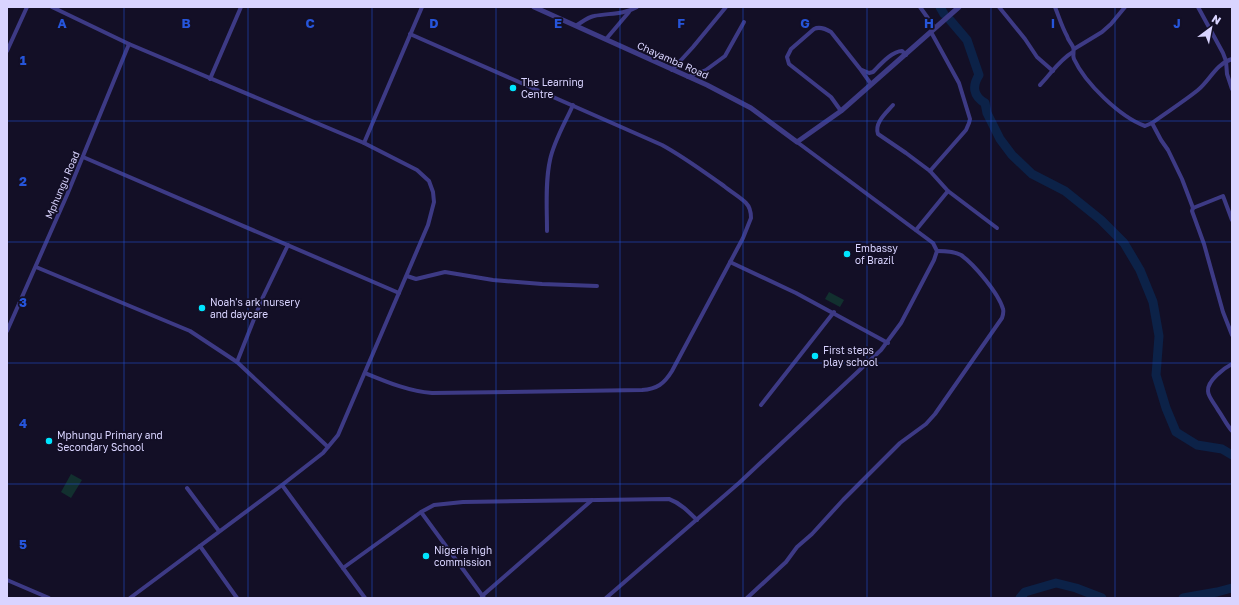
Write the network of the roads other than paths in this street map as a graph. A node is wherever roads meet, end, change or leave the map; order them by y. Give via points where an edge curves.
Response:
1 (27, 7) edge
2 (52, 7) edge
3 (241, 7) edge
4 (422, 7) edge
5 (534, 7) edge
6 (637, 7) edge
7 (726, 7) edge
8 (920, 7) edge
9 (958, 7) edge
10 (999, 7) edge
11 (1055, 7) edge
12 (1125, 7) edge
13 (1198, 7) edge
14 (629, 12) junction
15 (744, 22) dead end
16 (577, 25) junction
17 (935, 28) junction
18 (931, 32) junction
19 (410, 34) junction
20 (607, 38) junction
21 (129, 44) junction
22 (1074, 50) junction
23 (7, 51) edge
24 (906, 55) junction
25 (1232, 59) edge
26 (1226, 61) junction
27 (672, 70) junction
28 (861, 70) junction
29 (1053, 71) junction
30 (688, 77) junction
31 (210, 79) junction
32 (871, 84) junction
33 (1040, 85) dead end
34 (1232, 90) edge
35 (573, 105) junction
36 (893, 105) dead end
37 (841, 111) junction
38 (1152, 124) junction
39 (797, 142) junction
40 (364, 143) junction
41 (83, 157) junction
42 (930, 172) junction
43 (948, 191) junction
44 (1193, 208) junction
45 (1232, 220) edge
46 (997, 228) dead end
47 (916, 230) junction
48 (547, 231) dead end
49 (288, 245) junction
50 (937, 251) junction
51 (730, 262) junction
52 (36, 267) junction
53 (407, 276) junction
54 (597, 286) dead end
55 (399, 293) junction
56 (834, 312) junction
57 (7, 332) edge
58 (1232, 334) edge
59 (888, 343) junction
60 (237, 362) junction
61 (1232, 364) edge
62 (365, 373) junction
63 (761, 404) dead end
64 (1232, 431) edge
65 (328, 447) junction
66 (282, 485) junction
67 (187, 488) dead end
68 (593, 500) junction
69 (421, 512) junction
70 (697, 520) junction
71 (219, 531) junction
72 (200, 546) junction
73 (343, 568) junction
74 (7, 580) edge
75 (35, 592) junction
76 (483, 597) edge
77 (33, 598) edge
78 (50, 598) edge
79 (130, 598) edge
80 (237, 598) edge
81 (365, 598) edge
82 (606, 598) edge
83 (747, 598) edge

1 - 23 street
2 - 21 street
3 - 31 street
4 - 19 street
5 - 16 street, Chayamba Road
6 - 14 street
7 - 27 street
8 - 17 street
9 - 17 street
10 - 29 street via 1037,57
11 - 22 street
12 - 22 street via 1102,32
13 - 26 street
14 - 16 street via 592,16
14 - 20 street
15 - 30 street via 725,56 706,70
16 - 20 street, Chayamba Road
17 - 18 street
18 - 24 street
18 - 42 street via 959,82 970,119 966,130
19 - 35 street
19 - 40 street
20 - 27 street, Chayamba Road
21 - 31 street
21 - 41 street, Mphungu Road
22 - 29 street
22 - 38 street via 1073,56 1081,70 1105,99 1139,124
24 - 28 street via 900,51 873,72
24 - 32 street
25 - 26 street
26 - 34 street
26 - 38 street via 1198,90
27 - 30 street, Chayamba Road
28 - 32 street
28 - 37 street via 830,32 819,27 787,54 789,64 831,97
29 - 33 street
30 - 39 street, Chayamba Road via 741,102
31 - 40 street
32 - 37 street
35 - 48 street via 550,160 547,180
35 - 51 street via 677,153 746,203 751,214 750,222
36 - 42 street via 879,123 878,134
37 - 39 street
38 - 44 street via 1168,150
39 - 47 street
40 - 53 street via 417,170 428,181 433,192 432,212
41 - 49 street
41 - 52 street, Mphungu Road
42 - 43 street
43 - 46 street
43 - 47 street
44 - 45 street via 1223,196
44 - 58 street via 1223,312
47 - 50 street via 933,243
49 - 55 street
49 - 60 street via 262,299
50 - 59 street via 901,323
50 - 83 street via 950,251 961,255 981,273 1003,308 1002,318 926,424 900,443 797,547 786,562
51 - 56 street
51 - 62 street via 672,371 662,384 655,388 432,393 400,387
52 - 57 street, Mphungu Road
52 - 60 street via 190,331
53 - 54 street via 416,279 445,272 493,280
53 - 55 street
55 - 62 street
56 - 59 street
56 - 63 street
59 - 70 street
60 - 65 street
61 - 64 street via 1217,375 1208,390
62 - 65 street via 338,435
65 - 66 street
66 - 71 street
66 - 73 street
67 - 71 street
68 - 69 street via 463,502 434,505
68 - 70 street via 669,499 685,508
68 - 76 street
69 - 73 street
69 - 76 street
70 - 82 street
71 - 72 street
72 - 79 street
72 - 80 street
73 - 81 street
74 - 75 street
75 - 77 street
75 - 78 street

